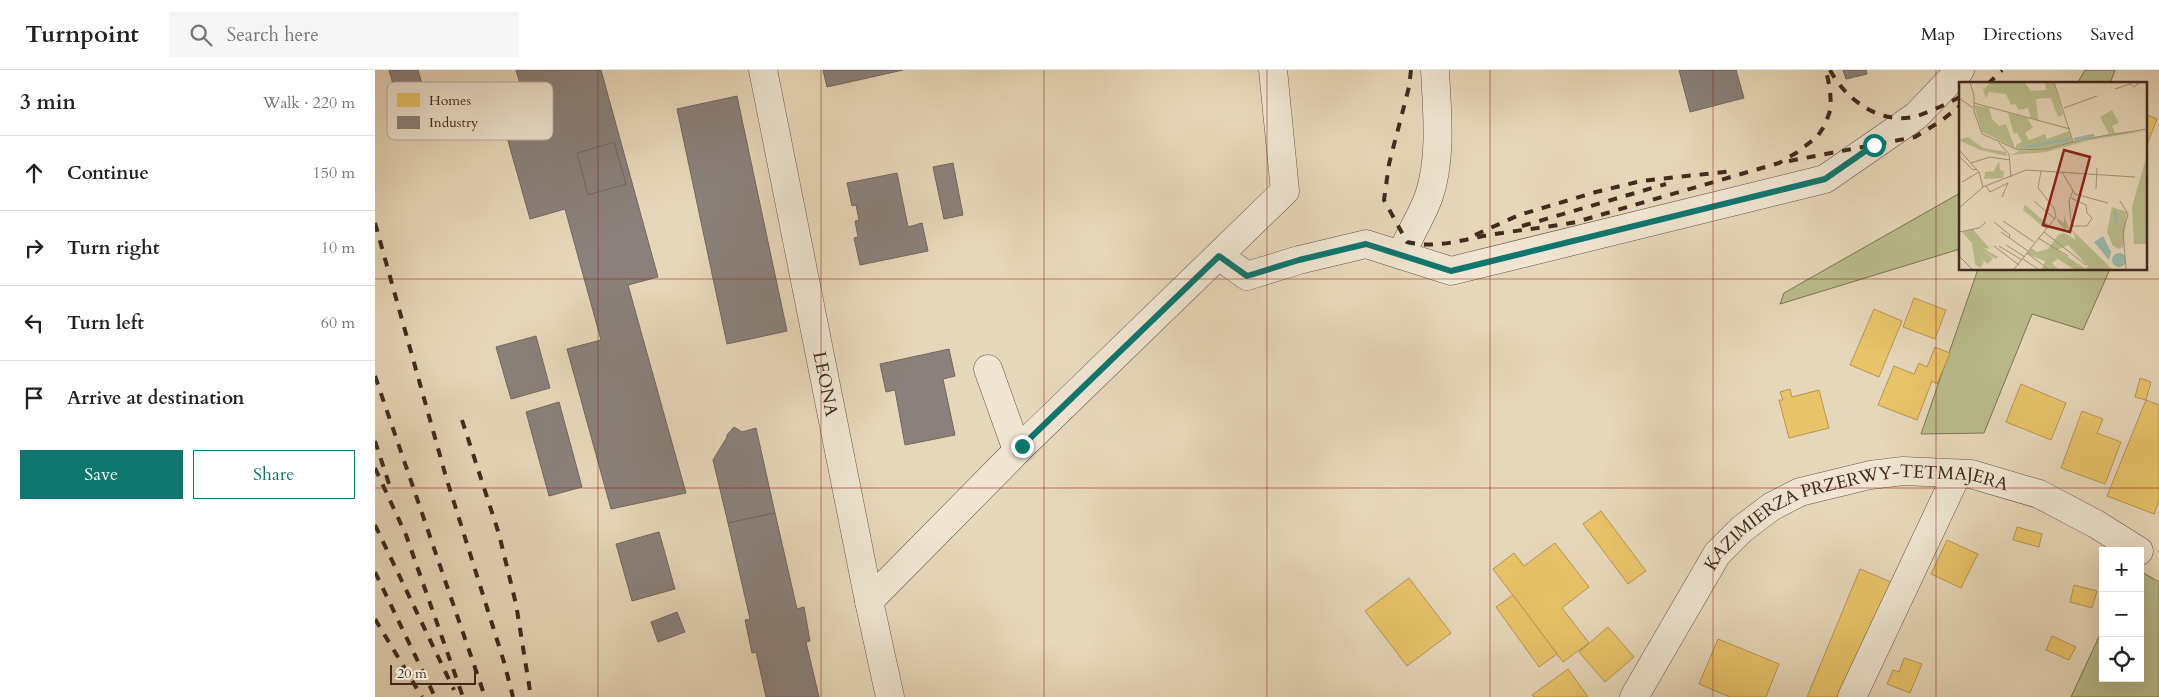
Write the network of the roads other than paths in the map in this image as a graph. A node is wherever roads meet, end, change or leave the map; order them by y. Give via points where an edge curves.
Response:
1 (763, 70) edge
2 (1273, 70) edge
3 (1435, 70) edge
4 (1960, 70) edge
5 (1401, 255) junction
6 (1219, 256) junction
7 (988, 369) dead end
8 (1017, 450) junction
9 (1957, 474) junction
10 (2133, 547) edge
11 (2144, 553) edge
12 (2159, 562) edge
13 (869, 601) junction
14 (890, 697) edge
15 (1634, 697) edge
16 (1851, 697) edge

1 - 13 street, LEONA
2 - 6 street via 1285,191
3 - 5 street via 1435,167 1429,196
4 - 5 street via 1915,116 1825,179 1451,271
5 - 6 street via 1366,244 1247,276
6 - 8 street
7 - 8 street
8 - 13 street
9 - 10 street, KAZIMIERZA PRZERWY-TETMAJERA via 1971,474 2039,494
9 - 15 street, KAZIMIERZA PRZERWY-TETMAJERA via 1903,471 1871,475 1800,492 1771,507 1717,554
9 - 16 street
11 - 12 street, KAZIMIERZA PRZERWY-TETMAJERA
13 - 14 street, LEONA

